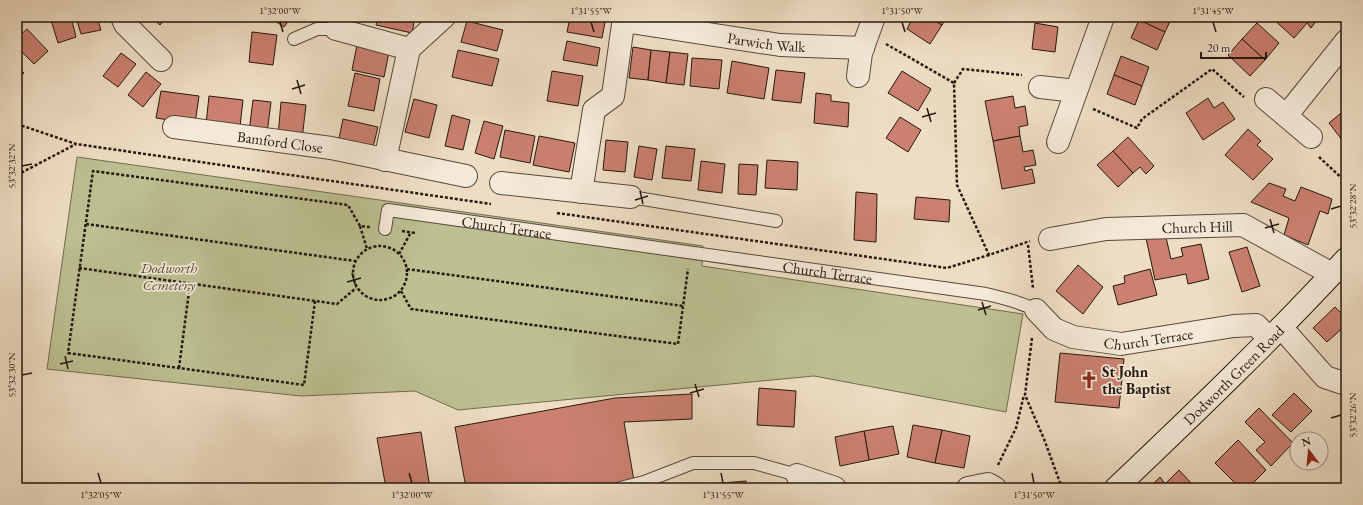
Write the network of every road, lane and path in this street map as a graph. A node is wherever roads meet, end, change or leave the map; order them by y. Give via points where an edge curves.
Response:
1 (122, 17) edge
2 (444, 17) edge
3 (1103, 17) edge
4 (624, 19) edge
5 (338, 23) edge
6 (868, 32) edge
7 (294, 39) dead end
8 (1346, 41) edge
9 (409, 49) junction
10 (161, 60) dead end
11 (858, 76) dead end
12 (954, 83) junction
13 (1040, 87) joint
14 (1074, 95) junction
15 (1266, 99) joint
16 (1286, 116) junction
17 (17, 124) edge
18 (174, 127) dead end
19 (1311, 138) joint
20 (1058, 142) dead end
21 (76, 144) junction
22 (385, 160) junction
23 (17, 175) edge
24 (466, 176) dead end
25 (1346, 182) edge
26 (501, 183) dead end
27 (581, 192) junction
28 (631, 197) joint
29 (495, 204) dead end
30 (550, 212) dead end
31 (776, 221) dead end
32 (86, 224) junction
33 (360, 226) junction
34 (385, 229) junction
35 (411, 232) junction
36 (419, 234) dead end
37 (1050, 239) joint
38 (1027, 241) junction
39 (367, 249) junction
40 (399, 254) junction
41 (990, 255) junction
42 (355, 261) junction
43 (1339, 266) edge
44 (79, 268) junction
45 (680, 268) dead end
46 (407, 269) junction
47 (190, 284) junction
48 (356, 288) junction
49 (401, 291) junction
50 (315, 301) junction
51 (683, 306) junction
52 (1036, 310) junction
53 (1275, 332) junction
54 (179, 368) junction
55 (1346, 384) edge
56 (1025, 395) junction
57 (998, 466) dead end
58 (797, 475) joint
59 (620, 488) edge
60 (835, 488) edge
61 (968, 488) edge
62 (995, 488) edge
63 (1062, 488) edge
64 (1116, 488) edge

1 - 10 street via 125,24
2 - 9 street
3 - 14 street
4 - 6 street, Parwich Walk via 780,46
4 - 27 street, Parwich Walk via 613,96 594,110
5 - 7 lane
5 - 9 street
6 - 11 street
6 - 12 path
8 - 16 street
9 - 22 street
12 - 13 path via 963,69 1030,75
12 - 41 path via 957,185
13 - 14 street
14 - 15 path via 1137,128 1142,119 1212,69 1251,103
14 - 20 street
15 - 16 street
16 - 19 street
17 - 21 path
18 - 22 street, Bamford Close via 331,148
19 - 25 path via 1305,145
21 - 23 path
21 - 29 path
22 - 24 street, Bamford Close
26 - 27 street
27 - 28 street
28 - 31 lane
30 - 41 path via 947,268
32 - 33 path via 93,170 348,205
32 - 42 path
32 - 44 path
33 - 34 path
33 - 39 path
34 - 35 path
34 - 52 lane, Church Terrace via 388,210 986,294 1026,304
35 - 36 path
35 - 40 path
37 - 38 path
37 - 43 street, Church Hill via 1106,229 1243,225
38 - 41 path
38 - 52 path
39 - 40 path via 384,246
39 - 42 path
40 - 46 path
42 - 48 path via 352,270
43 - 53 street, Dodworth Green Road
44 - 47 path
44 - 54 path via 68,353
45 - 51 path via 688,269
46 - 49 path via 405,284
46 - 51 path
47 - 50 path
47 - 54 path
48 - 49 path via 369,299 378,301 386,300
48 - 50 path via 337,304
49 - 51 path via 411,309 678,344
50 - 54 path via 304,385
52 - 53 street, Church Terrace via 1054,329 1073,337 1121,344 1234,326 1256,325
52 - 56 path
53 - 55 street via 1325,377
53 - 64 street, Dodworth Green Road via 1173,435
56 - 57 path via 1016,428
56 - 63 path
58 - 59 lane via 754,463 694,463
58 - 60 street
61 - 62 street via 988,484

